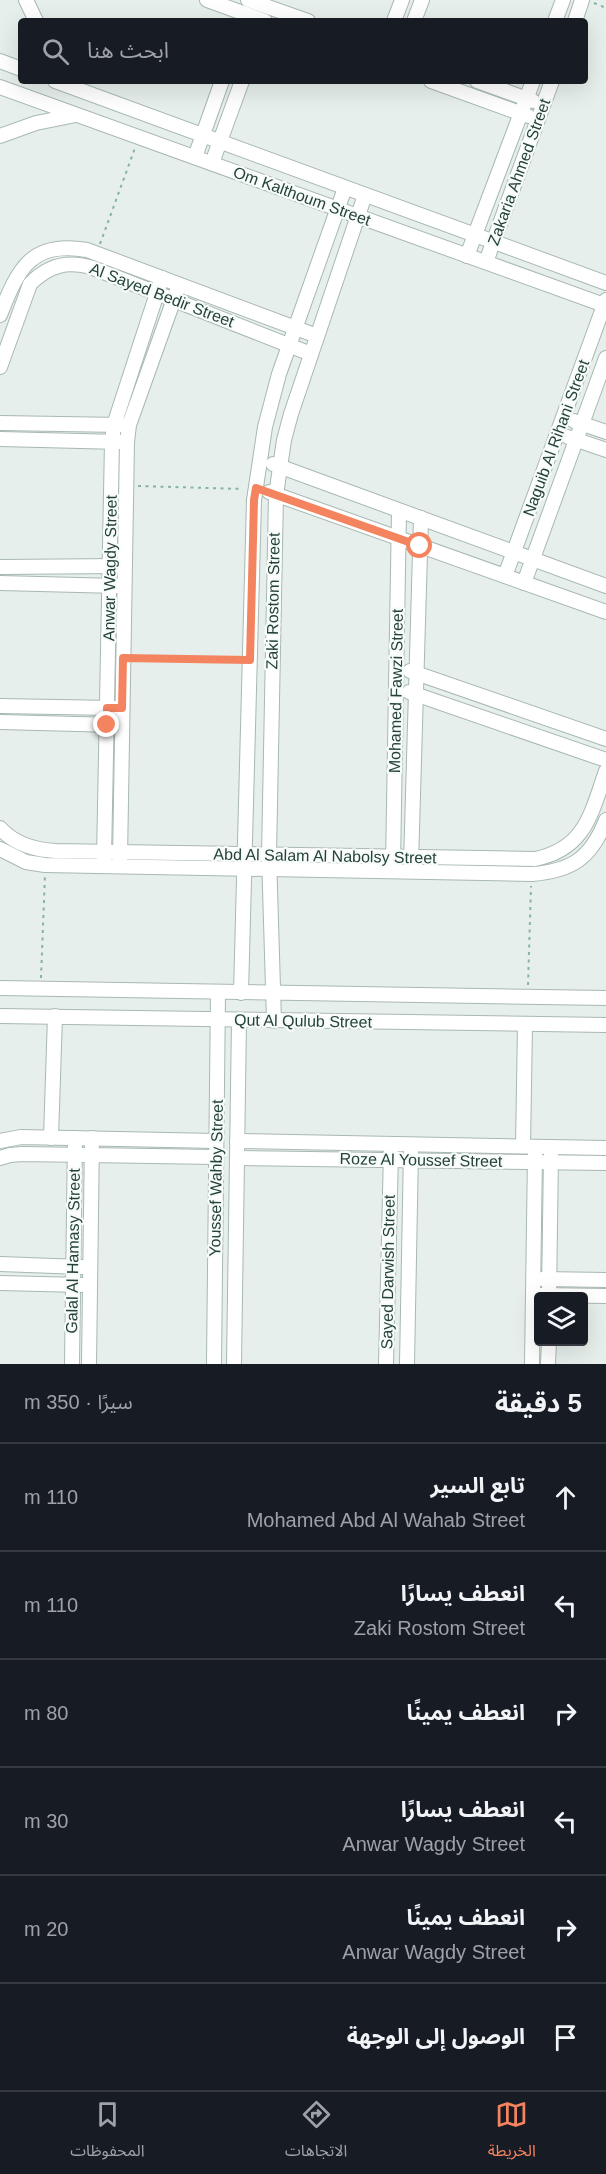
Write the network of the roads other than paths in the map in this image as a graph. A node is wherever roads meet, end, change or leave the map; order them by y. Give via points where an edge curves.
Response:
1 (26, 0) edge
2 (207, 0) edge
3 (402, 0) edge
4 (422, 0) edge
5 (563, 0) edge
6 (584, 0) edge
7 (248, 7) edge
8 (267, 14) edge
9 (35, 18) edge
10 (290, 18) edge
11 (395, 18) edge
12 (415, 18) edge
13 (556, 18) edge
14 (576, 18) edge
15 (0, 61) edge
16 (18, 68) edge
17 (63, 84) edge
18 (81, 84) edge
19 (221, 84) edge
20 (241, 84) edge
21 (439, 84) edge
22 (486, 84) edge
23 (532, 84) edge
24 (551, 84) edge
25 (0, 87) edge
26 (91, 94) junction
27 (526, 98) junction
28 (544, 105) junction
29 (521, 113) junction
30 (77, 115) junction
31 (538, 120) junction
32 (202, 135) junction
33 (0, 136) edge
34 (220, 142) junction
35 (195, 157) junction
36 (212, 163) junction
37 (345, 188) junction
38 (365, 195) junction
39 (338, 209) junction
40 (358, 216) junction
41 (475, 235) junction
42 (493, 242) junction
43 (467, 256) junction
44 (486, 262) junction
45 (162, 278) junction
46 (606, 283) edge
47 (179, 285) junction
48 (158, 293) junction
49 (174, 300) junction
50 (605, 302) edge
51 (0, 315) edge
52 (295, 328) junction
53 (317, 336) junction
54 (289, 345) junction
55 (311, 354) junction
56 (606, 358) edge
57 (0, 367) edge
58 (563, 417) junction
59 (0, 423) edge
60 (582, 423) junction
61 (114, 425) junction
62 (129, 425) junction
63 (606, 432) edge
64 (557, 433) junction
65 (0, 439) edge
66 (576, 439) junction
67 (112, 442) junction
68 (127, 442) junction
69 (606, 450) edge
70 (260, 460) junction
71 (279, 467) junction
72 (255, 489) junction
73 (276, 495) junction
74 (399, 511) junction
75 (421, 519) junction
76 (398, 538) junction
77 (420, 546) junction
78 (514, 552) junction
79 (533, 559) junction
80 (110, 566) junction
81 (125, 566) junction
82 (0, 567) edge
83 (505, 576) junction
84 (0, 583) edge
85 (524, 583) junction
86 (109, 585) junction
87 (124, 586) junction
88 (606, 586) edge
89 (606, 612) edge
90 (396, 666) junction
91 (416, 673) junction
92 (396, 687) junction
93 (416, 694) junction
94 (0, 706) edge
95 (107, 708) junction
96 (122, 708) junction
97 (0, 722) edge
98 (107, 725) junction
99 (122, 725) junction
100 (606, 739) edge
101 (606, 760) edge
102 (606, 771) edge
103 (606, 820) edge
104 (0, 828) edge
105 (0, 849) edge
106 (105, 852) junction
107 (120, 852) junction
108 (246, 854) junction
109 (269, 855) junction
110 (393, 857) junction
111 (411, 857) junction
112 (104, 866) junction
113 (120, 867) junction
114 (246, 869) junction
115 (269, 870) junction
116 (393, 872) junction
117 (411, 872) junction
118 (0, 988) edge
119 (606, 989) edge
120 (218, 992) junction
121 (241, 993) junction
122 (272, 993) junction
123 (584, 997) junction
124 (606, 998) edge
125 (0, 1016) edge
126 (55, 1016) junction
127 (218, 1020) junction
128 (239, 1020) junction
129 (274, 1021) junction
130 (525, 1024) junction
131 (606, 1025) edge
132 (51, 1138) junction
133 (75, 1138) junction
134 (92, 1138) junction
135 (0, 1141) edge
136 (216, 1141) junction
137 (237, 1141) junction
138 (391, 1144) junction
139 (411, 1144) junction
140 (529, 1146) junction
141 (551, 1146) junction
142 (606, 1148) edge
143 (75, 1155) junction
144 (92, 1155) junction
145 (0, 1158) edge
146 (391, 1158) junction
147 (411, 1159) junction
148 (535, 1161) junction
149 (216, 1162) junction
150 (237, 1162) junction
151 (551, 1162) junction
152 (606, 1163) edge
153 (0, 1264) edge
154 (73, 1267) junction
155 (90, 1267) junction
156 (533, 1279) junction
157 (549, 1279) junction
158 (606, 1280) edge
159 (0, 1283) edge
160 (73, 1285) junction
161 (90, 1285) junction
162 (549, 1292) edge
163 (533, 1294) joint
164 (588, 1296) edge
165 (606, 1296) edge
166 (549, 1346) edge
167 (72, 1364) edge
168 (89, 1364) edge
169 (214, 1364) edge
170 (234, 1364) edge
171 (386, 1364) edge
172 (407, 1364) edge
173 (532, 1364) edge
174 (548, 1364) edge

1 - 9 street
2 - 7 street
3 - 11 street
4 - 12 street
5 - 13 street
6 - 14 street
7 - 8 street
8 - 10 street
15 - 16 street
17 - 26 street, Om Kalthoum Street
18 - 26 street
19 - 32 street
20 - 34 street
21 - 29 street
22 - 27 street
23 - 27 street, Zakaria Ahmed Street
24 - 28 street, Zakaria Ahmed Street
25 - 30 street, Om Kalthoum Street
26 - 32 street, Om Kalthoum Street
27 - 28 street
27 - 29 street, Zakaria Ahmed Street
28 - 31 street, Zakaria Ahmed Street
29 - 31 street
29 - 41 street, Zakaria Ahmed Street
30 - 33 street via 36,123
30 - 35 street, Om Kalthoum Street
31 - 42 street, Zakaria Ahmed Street
32 - 34 street, Om Kalthoum Street
32 - 35 street
34 - 36 street
34 - 37 street, Om Kalthoum Street
35 - 36 street, Om Kalthoum Street
36 - 39 street, Om Kalthoum Street
37 - 38 street, Om Kalthoum Street
37 - 39 street, Zaki Rostom Street
38 - 40 street, Zaki Rostom Street
38 - 41 street, Om Kalthoum Street
39 - 40 street, Om Kalthoum Street
39 - 52 street, Zaki Rostom Street
40 - 43 street, Om Kalthoum Street
40 - 53 street, Zaki Rostom Street
41 - 42 street, Om Kalthoum Street
41 - 43 street, Zakaria Ahmed Street
42 - 44 street, Zakaria Ahmed Street
42 - 46 street, Om Kalthoum Street
43 - 44 street, Om Kalthoum Street
44 - 50 street, Om Kalthoum Street
45 - 47 street, Al Sayed Bedir Street
45 - 48 street, Anwar Wagdy Street
45 - 51 street, Al Sayed Bedir Street via 97,254 70,247 53,249 23,267
47 - 49 street, Anwar Wagdy Street
47 - 52 street, Al Sayed Bedir Street
48 - 49 street, Al Sayed Bedir Street
48 - 57 street, Al Sayed Bedir Street via 80,263 52,267 30,284
48 - 61 street, Anwar Wagdy Street
49 - 54 street, Al Sayed Bedir Street
49 - 62 street, Anwar Wagdy Street
50 - 58 street, Naguib Al Rihani Street
52 - 53 street, Al Sayed Bedir Street
52 - 54 street, Zaki Rostom Street
53 - 55 street, Zaki Rostom Street
54 - 55 street, Al Sayed Bedir Street
54 - 70 street, Zaki Rostom Street via 272,399
55 - 71 street, Zaki Rostom Street
56 - 60 street, Naguib Al Rihani Street
58 - 60 street
58 - 64 street, Naguib Al Rihani Street
59 - 61 street
60 - 63 street
60 - 66 street, Naguib Al Rihani Street
61 - 62 street
61 - 67 street, Anwar Wagdy Street
62 - 68 street, Anwar Wagdy Street
64 - 66 street
64 - 78 street, Naguib Al Rihani Street
65 - 67 street
66 - 69 street
66 - 79 street, Naguib Al Rihani Street
67 - 68 street
67 - 80 street, Anwar Wagdy Street
68 - 81 street, Anwar Wagdy Street
70 - 71 street
70 - 72 street, Zaki Rostom Street
71 - 73 street, Zaki Rostom Street
71 - 74 street
72 - 73 street
72 - 108 street, Zaki Rostom Street
73 - 76 street
73 - 109 street, Zaki Rostom Street
74 - 75 street
74 - 76 street, Mohamed Fawzi Street
75 - 77 street, Mohamed Fawzi Street
75 - 78 street
76 - 77 street
76 - 90 street, Mohamed Fawzi Street
77 - 83 street
77 - 91 street, Mohamed Fawzi Street
78 - 79 street
78 - 83 street, Naguib Al Rihani Street
79 - 85 street, Naguib Al Rihani Street
79 - 88 street
80 - 81 street
80 - 82 street
80 - 86 street, Anwar Wagdy Street
81 - 87 street, Anwar Wagdy Street
83 - 85 street
84 - 86 street
85 - 89 street
86 - 87 street
86 - 95 street, Anwar Wagdy Street
87 - 96 street, Anwar Wagdy Street
90 - 91 street
90 - 92 street, Mohamed Fawzi Street
91 - 93 street, Mohamed Fawzi Street
91 - 100 street
92 - 93 street
92 - 110 street, Mohamed Fawzi Street
93 - 101 street
93 - 111 street, Mohamed Fawzi Street
94 - 95 street
95 - 96 street
95 - 98 street, Anwar Wagdy Street
96 - 99 street, Anwar Wagdy Street
97 - 98 street
98 - 99 street
98 - 106 street, Anwar Wagdy Street
99 - 107 street, Anwar Wagdy Street
102 - 111 street, Abd Al Salam Al Nabolsy Street via 582,832 549,856
103 - 117 street, Abd Al Salam Al Nabolsy Street via 592,848 581,859 554,873
104 - 106 street, Abd Al Salam Al Nabolsy Street via 21,844 38,850
105 - 112 street, Abd Al Salam Al Nabolsy Street via 27,862 45,865
106 - 107 street, Abd Al Salam Al Nabolsy Street
106 - 112 street, Anwar Wagdy Street
107 - 108 street, Abd Al Salam Al Nabolsy Street
107 - 113 street, Anwar Wagdy Street
108 - 109 street, Abd Al Salam Al Nabolsy Street
108 - 114 street, Zaki Rostom Street
109 - 110 street, Abd Al Salam Al Nabolsy Street
109 - 115 street, Zaki Rostom Street
110 - 111 street, Abd Al Salam Al Nabolsy Street
110 - 116 street, Mohamed Fawzi Street
111 - 117 street, Mohamed Fawzi Street
112 - 113 street, Abd Al Salam Al Nabolsy Street
113 - 114 street, Abd Al Salam Al Nabolsy Street
114 - 115 street, Abd Al Salam Al Nabolsy Street
114 - 121 street, Zaki Rostom Street
115 - 116 street, Abd Al Salam Al Nabolsy Street
115 - 122 street, Zaki Rostom Street
116 - 117 street, Abd Al Salam Al Nabolsy Street
118 - 120 street, Qut Al Qulub Street
119 - 123 street
120 - 121 street, Qut Al Qulub Street
120 - 127 street, Youssef Wahby Street
121 - 122 street, Qut Al Qulub Street
122 - 123 street, Qut Al Qulub Street
122 - 129 street, Zaki Rostom Street
123 - 124 street, Qut Al Qulub Street
125 - 126 street, Qut Al Qulub Street
126 - 127 street, Qut Al Qulub Street
126 - 132 street
127 - 128 street, Qut Al Qulub Street
127 - 136 street, Youssef Wahby Street
128 - 129 street, Qut Al Qulub Street
128 - 137 street, Youssef Wahby Street
129 - 130 street, Qut Al Qulub Street
130 - 131 street, Qut Al Qulub Street
130 - 140 street
132 - 133 street
132 - 135 street
133 - 134 street
133 - 143 street, Galal Al Hamasy Street
134 - 136 street
134 - 144 street, Galal Al Hamasy Street
136 - 149 street, Youssef Wahby Street
137 - 138 street, Roze Al Youssef Street
137 - 150 street, Youssef Wahby Street
138 - 139 street, Roze Al Youssef Street
138 - 146 street, Sayed Darwish Street
139 - 140 street, Roze Al Youssef Street
139 - 147 street, Sayed Darwish Street
140 - 141 street, Roze Al Youssef Street
140 - 148 street
141 - 142 street, Roze Al Youssef Street
141 - 151 street
143 - 144 street
143 - 145 street via 22,1154
143 - 154 street, Galal Al Hamasy Street
144 - 149 street
144 - 155 street, Galal Al Hamasy Street
146 - 147 street, Roze Al Youssef Street
146 - 150 street, Roze Al Youssef Street
146 - 171 street, Sayed Darwish Street
147 - 148 street, Roze Al Youssef Street
147 - 172 street, Sayed Darwish Street
148 - 151 street, Roze Al Youssef Street
148 - 156 street
149 - 150 street, Roze Al Youssef Street
149 - 169 street, Youssef Wahby Street
150 - 170 street, Youssef Wahby Street
151 - 152 street, Roze Al Youssef Street
151 - 157 street
153 - 154 street
154 - 155 street
154 - 160 street, Galal Al Hamasy Street
155 - 161 street, Galal Al Hamasy Street
156 - 157 street
156 - 163 street
157 - 158 street
157 - 162 street
159 - 160 street
160 - 161 street
160 - 167 street, Galal Al Hamasy Street
161 - 168 street, Galal Al Hamasy Street
163 - 173 street
164 - 165 street
166 - 174 street

